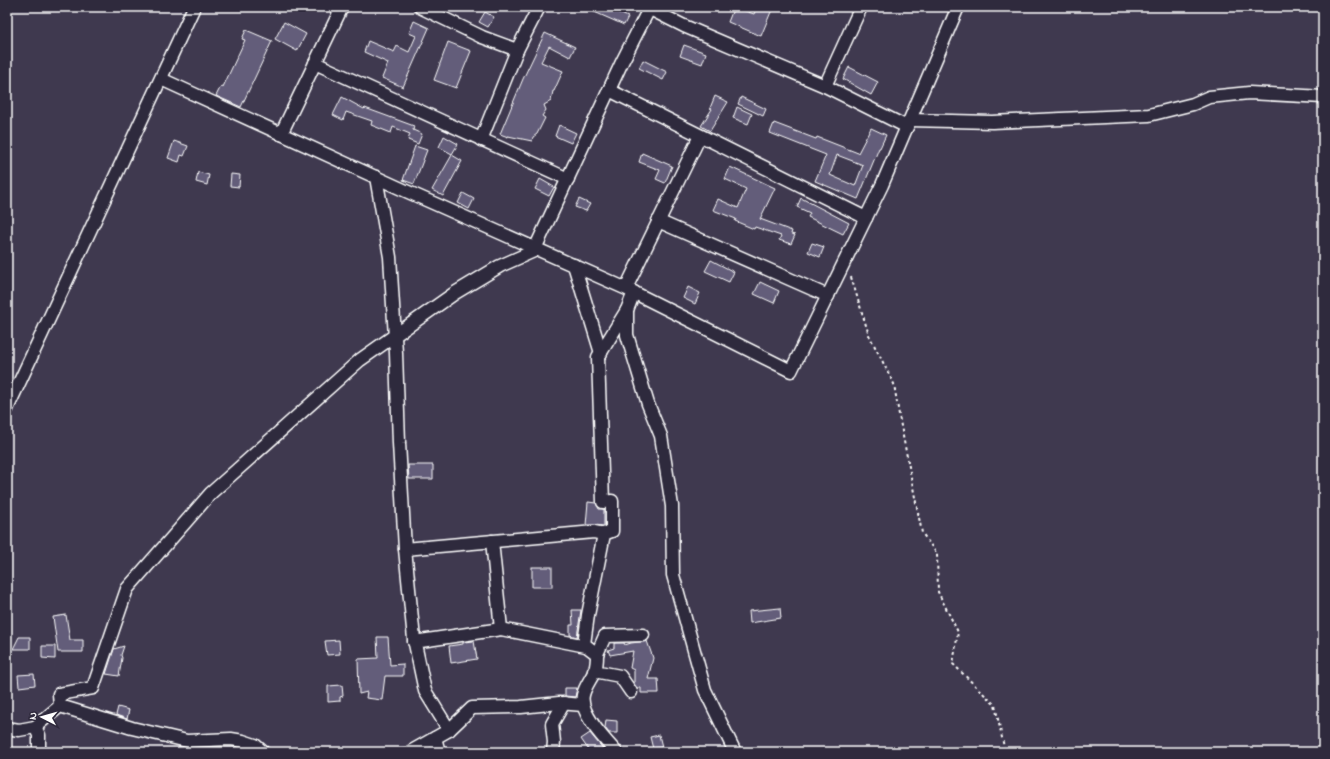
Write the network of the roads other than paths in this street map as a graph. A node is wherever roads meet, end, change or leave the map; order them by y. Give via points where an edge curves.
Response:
1 (194, 7) edge
2 (342, 7) edge
3 (420, 7) edge
4 (539, 7) edge
5 (861, 7) edge
6 (958, 7) edge
7 (648, 8) edge
8 (517, 50) junction
9 (315, 63) junction
10 (161, 79) junction
11 (825, 86) junction
12 (609, 90) junction
13 (1323, 97) edge
14 (909, 123) junction
15 (280, 134) junction
16 (700, 136) junction
17 (481, 140) junction
18 (376, 177) junction
19 (568, 179) junction
20 (866, 218) junction
21 (658, 221) junction
22 (536, 248) junction
23 (574, 265) junction
24 (630, 290) junction
25 (828, 296) junction
26 (627, 310) junction
27 (395, 335) junction
28 (601, 353) junction
29 (7, 409) edge
30 (604, 534) junction
31 (492, 541) junction
32 (404, 549) junction
33 (501, 629) junction
34 (644, 635) dead end
35 (414, 642) junction
36 (586, 646) junction
37 (597, 654) junction
38 (594, 671) junction
39 (631, 692) dead end
40 (564, 703) junction
41 (583, 704) junction
42 (60, 706) junction
43 (35, 727) junction
44 (7, 728) edge
45 (449, 730) junction
46 (435, 738) junction
47 (39, 752) edge
48 (263, 752) edge
49 (410, 752) edge
50 (439, 752) edge
51 (553, 752) edge
52 (616, 752) edge
53 (735, 752) edge

1 - 10 street
2 - 9 street
3 - 8 street via 482,37
4 - 8 street
5 - 11 street
6 - 14 street
7 - 11 street
7 - 12 street
8 - 17 street
9 - 15 street
9 - 17 street
10 - 15 street
10 - 29 street
11 - 14 street
12 - 16 street
12 - 19 street
13 - 14 street via 1249,93 1209,97 1193,104 1149,115
14 - 20 street
15 - 18 street
16 - 20 street
16 - 21 street
17 - 19 street
18 - 22 street
18 - 27 street via 390,257
19 - 22 street
20 - 25 street
21 - 24 street
21 - 25 street
22 - 23 street
22 - 27 street via 455,293
23 - 24 street
23 - 28 street
24 - 25 street via 791,371
24 - 26 street
26 - 28 street
26 - 53 street via 627,335 648,404 661,436 672,506 673,575 705,690
27 - 32 street
27 - 42 street via 360,360 212,493 127,590 93,688 59,694
28 - 30 street via 598,357 603,502 612,501 612,531
30 - 31 street via 594,532
30 - 36 street via 588,615 584,644
31 - 32 street
31 - 33 street
32 - 35 street
33 - 35 street
33 - 36 street
34 - 37 street via 605,636
35 - 45 street via 426,691
36 - 37 street
37 - 38 street
38 - 39 street via 620,676
38 - 41 street via 583,694
40 - 41 street
40 - 45 street via 472,708
40 - 51 street via 552,724
41 - 52 street via 589,718
42 - 43 street
42 - 48 street via 132,728 187,741 243,741 255,745
43 - 44 street via 19,730
43 - 47 street via 39,735
45 - 46 street
46 - 49 street
46 - 50 street

